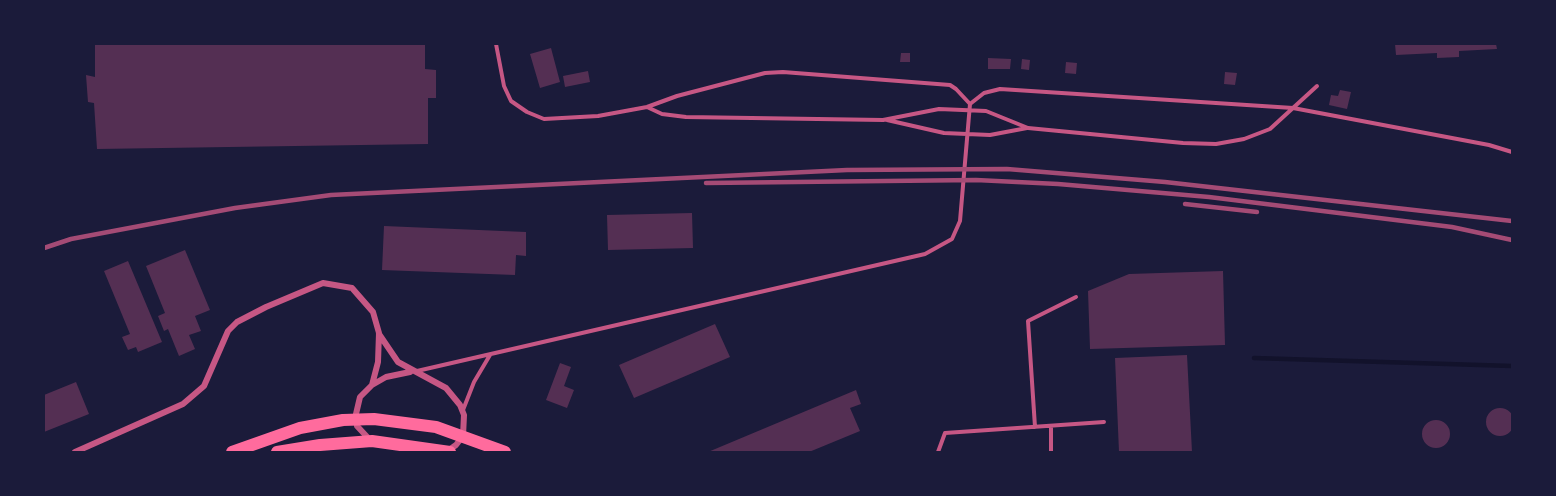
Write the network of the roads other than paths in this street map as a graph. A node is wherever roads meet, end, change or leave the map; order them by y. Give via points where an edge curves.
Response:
1 (496, 44) edge
2 (1317, 86) dead end
3 (970, 104) junction
4 (646, 107) junction
5 (1293, 108) junction
6 (883, 120) junction
7 (1028, 128) junction
8 (1512, 152) edge
9 (1076, 297) dead end
10 (379, 333) junction
11 (490, 354) junction
12 (413, 372) junction
13 (372, 385) junction
14 (463, 410) junction
15 (356, 419) junction
16 (1104, 422) dead end
17 (1051, 426) junction
18 (1035, 427) junction
19 (463, 436) junction
20 (371, 441) junction
21 (447, 452) edge
22 (75, 453) edge
23 (232, 453) edge
24 (277, 453) edge
25 (505, 453) edge
26 (938, 453) edge
27 (1051, 453) edge

1 - 4 lane via 504,86 511,101 527,112 544,119 569,119
2 - 5 lane
3 - 4 lane via 950,86 783,72 765,73
3 - 5 lane via 984,93 1018,89
3 - 11 lane via 960,221 952,240 926,254
4 - 6 lane via 686,117
5 - 7 lane via 1270,129 1216,144
5 - 8 lane
6 - 7 lane via 944,133 990,135
6 - 7 lane via 939,109 986,111
9 - 18 lane via 1028,321
10 - 12 street via 394,357
10 - 13 street
10 - 22 street via 374,312 352,288 323,283 306,289 232,326 204,386 183,404
11 - 12 lane
11 - 14 lane
12 - 13 street via 396,374
12 - 14 street via 446,388
13 - 15 street via 358,401
14 - 19 street
15 - 19 highway via 404,421
15 - 20 street via 360,431
15 - 23 highway via 300,428
16 - 17 lane
17 - 18 lane
17 - 27 lane
18 - 26 lane via 945,433
19 - 21 street
19 - 25 highway
20 - 21 highway
20 - 24 highway

